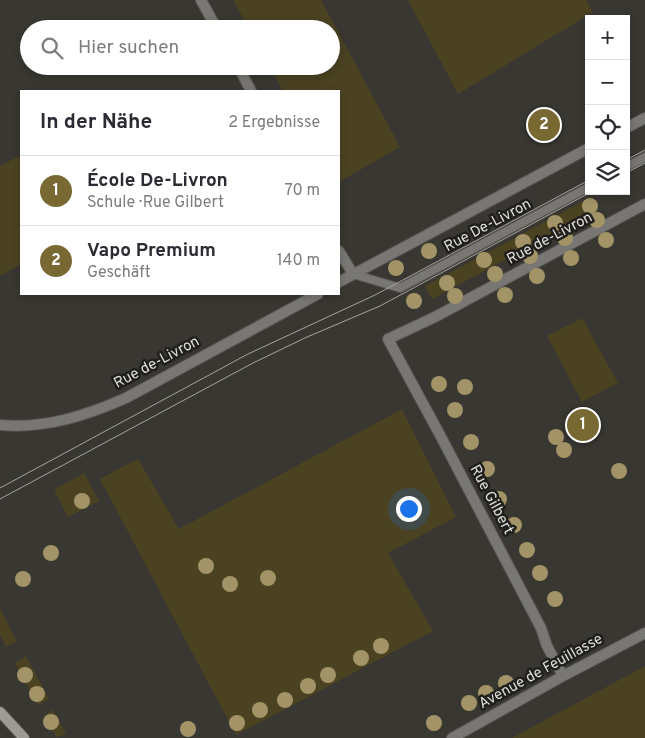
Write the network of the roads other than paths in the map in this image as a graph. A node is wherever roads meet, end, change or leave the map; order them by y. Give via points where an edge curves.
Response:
1 (201, 0) edge
2 (212, 20) edge
3 (243, 75) edge
4 (250, 90) edge
5 (645, 118) edge
6 (630, 126) edge
7 (585, 150) edge
8 (645, 157) edge
9 (630, 165) edge
10 (585, 189) edge
11 (645, 204) edge
12 (340, 253) edge
13 (353, 274) junction
14 (340, 281) edge
15 (316, 295) edge
16 (388, 340) joint
17 (0, 426) edge
18 (645, 633) edge
19 (563, 676) junction
20 (0, 712) edge
21 (24, 738) edge
22 (452, 738) edge

1 - 2 street
3 - 4 street
5 - 6 street
7 - 13 street, Rue de-Livron
8 - 9 lane
10 - 13 lane, Rue De-Livron via 400,288
11 - 16 street, Rue de-Livron
12 - 13 street
13 - 14 street, Rue de-Livron
15 - 17 street, Rue de-Livron via 126,398 59,422
16 - 19 street, Rue Gilbert via 477,504
18 - 19 street, Avenue de Feuillasse
19 - 22 street, Avenue de Feuillasse
20 - 21 main road

